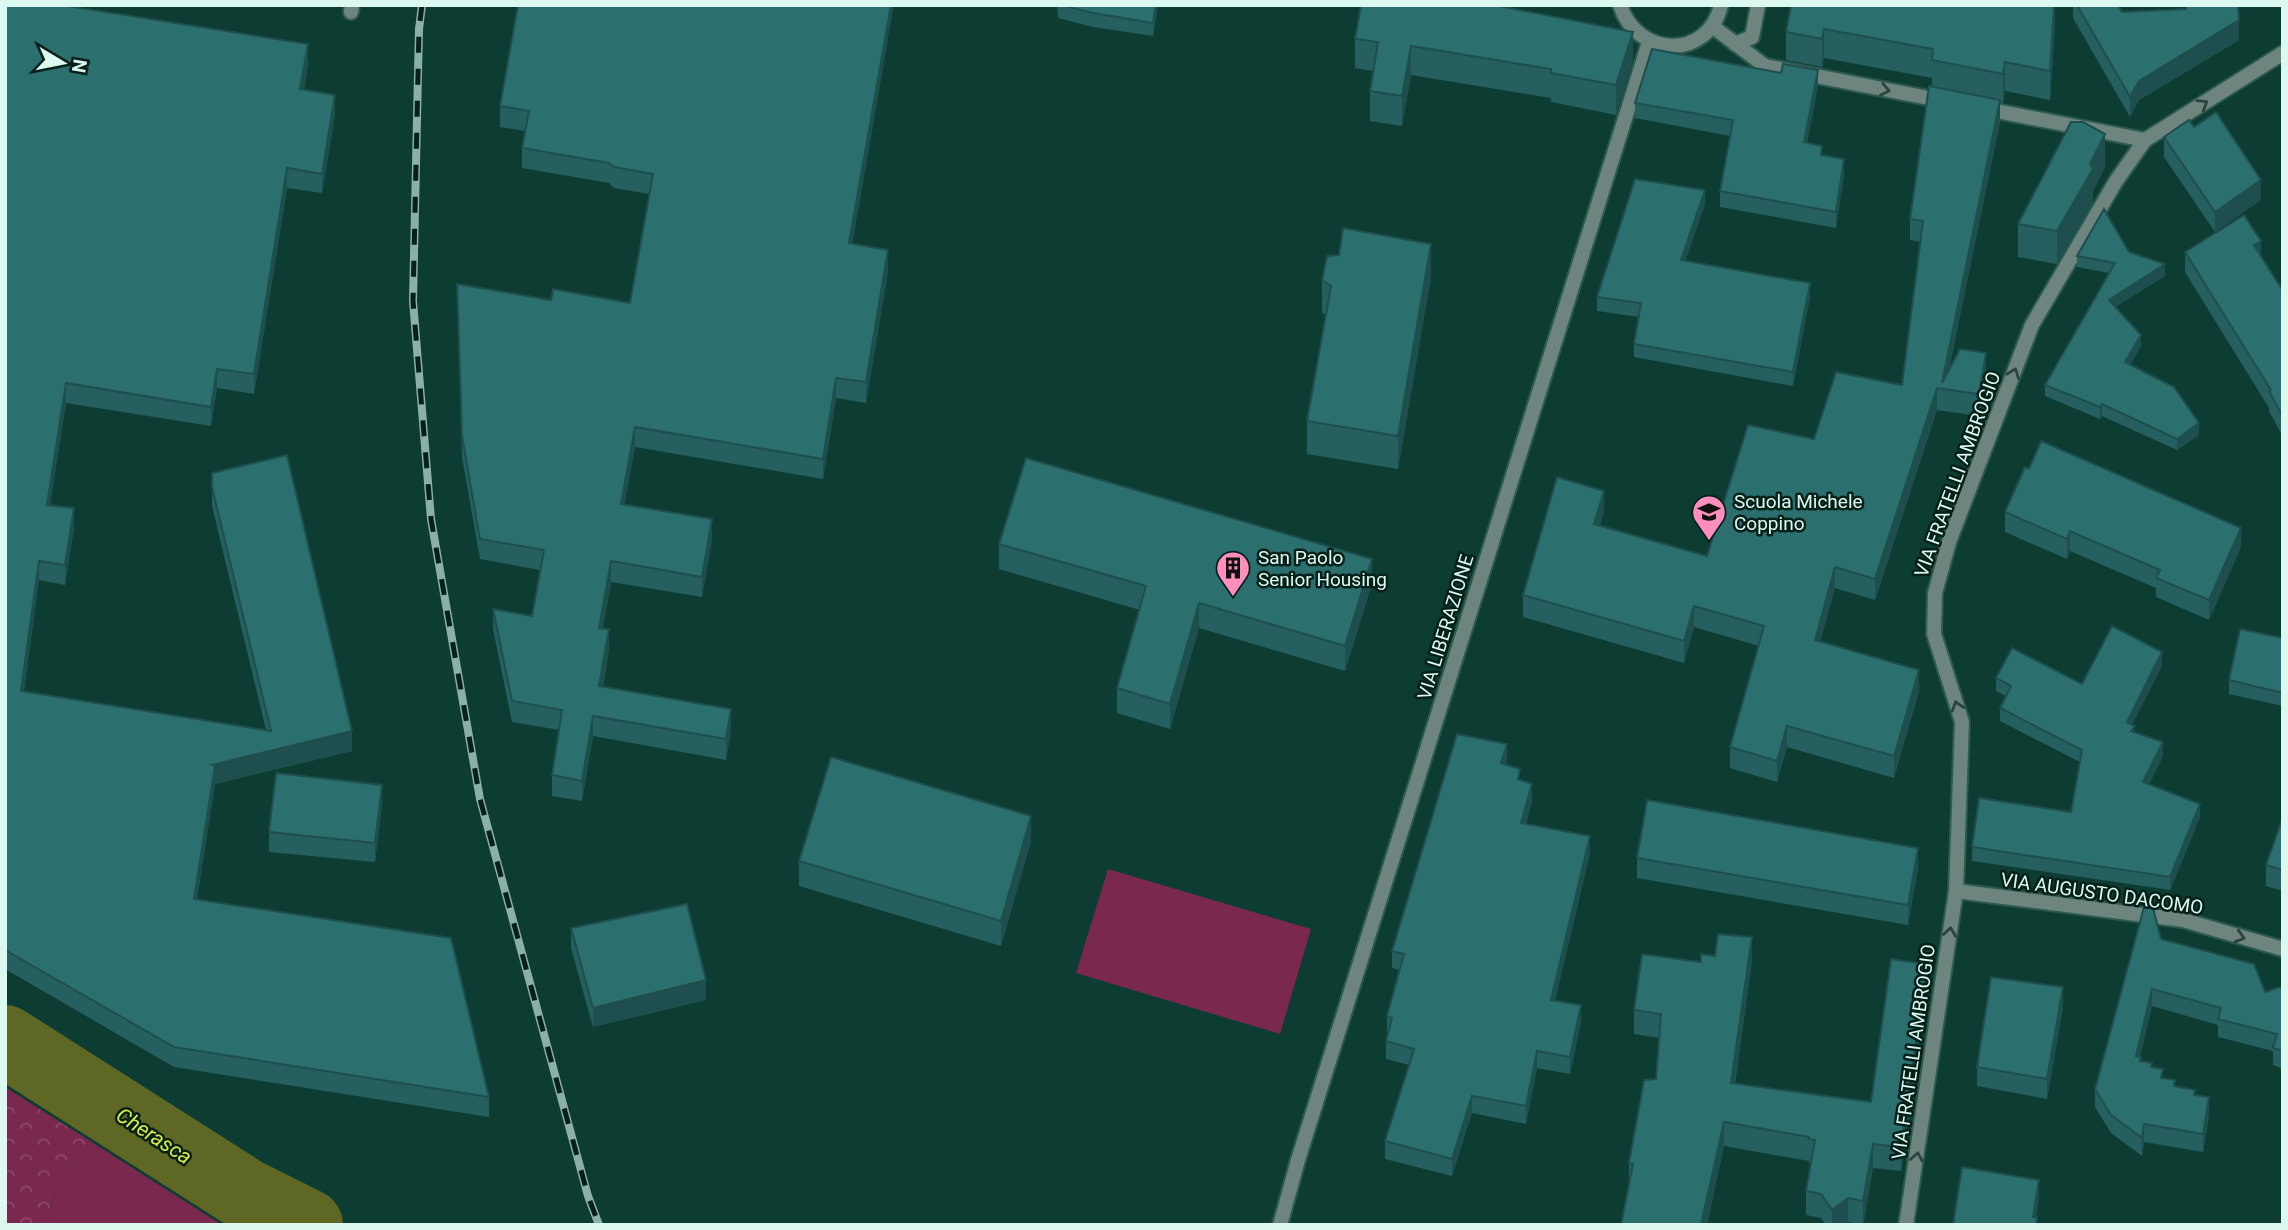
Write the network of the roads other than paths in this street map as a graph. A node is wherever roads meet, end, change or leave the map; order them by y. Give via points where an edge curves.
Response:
1 (1620, 5) edge
2 (1721, 5) edge
3 (1758, 5) edge
4 (1712, 26) junction
5 (1649, 42) junction
6 (1735, 44) junction
7 (2283, 53) edge
8 (2145, 140) junction
9 (1956, 891) junction
10 (2283, 949) edge
11 (1280, 1225) edge
12 (1906, 1225) edge

1 - 5 street via 1629,24
2 - 4 street
3 - 6 street via 1752,37
4 - 5 street via 1690,43 1663,46
4 - 6 street
5 - 11 street, VIA LIBERAZIONE
6 -> 8 street via 1765,66
8 -> 7 street
9 -> 8 street, VIA FRATELLI AMBROGIO via 1962,722 1934,634 1935,593 2032,325
9 -> 10 street, VIA AUGUSTO DACOMO via 2182,920
12 -> 9 street, VIA FRATELLI AMBROGIO

